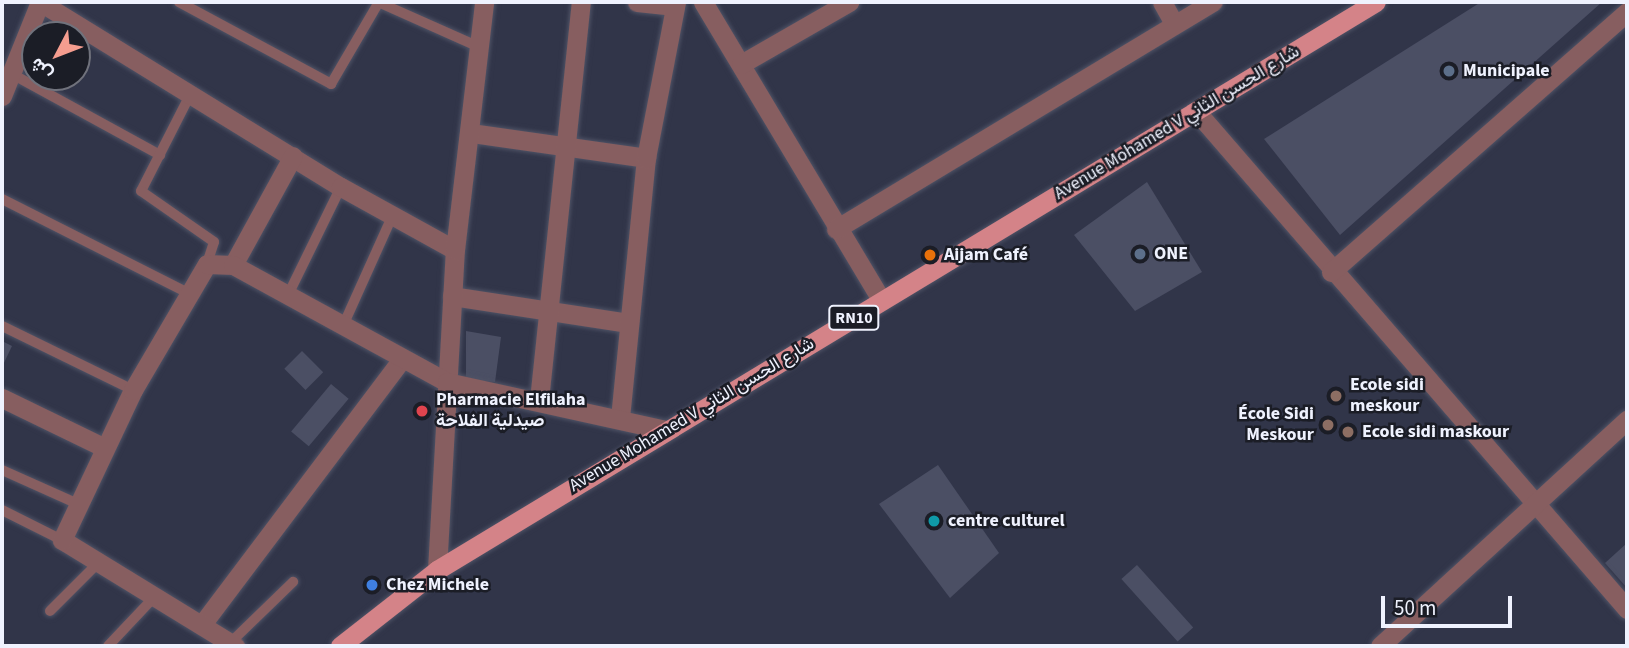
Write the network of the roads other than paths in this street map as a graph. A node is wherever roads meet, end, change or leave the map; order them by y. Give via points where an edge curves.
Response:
1 (40, 2) edge
2 (179, 2) edge
3 (378, 2) edge
4 (484, 2) edge
5 (581, 2) edge
6 (638, 2) edge
7 (703, 2) edge
8 (849, 2) edge
9 (1162, 2) edge
10 (1213, 2) edge
11 (1376, 2) edge
12 (676, 4) edge
13 (1627, 12) edge
14 (1174, 24) junction
15 (479, 47) junction
16 (741, 64) junction
17 (12, 74) junction
18 (191, 93) junction
19 (2, 96) edge
20 (1196, 111) junction
21 (471, 133) junction
22 (567, 147) junction
23 (160, 156) junction
24 (293, 156) junction
25 (646, 159) junction
26 (341, 187) junction
27 (2, 199) edge
28 (392, 217) junction
29 (836, 229) junction
30 (456, 250) junction
31 (207, 264) junction
32 (233, 265) junction
33 (1331, 272) junction
34 (188, 293) junction
35 (452, 296) junction
36 (287, 297) junction
37 (882, 301) junction
38 (549, 311) junction
39 (629, 323) junction
40 (2, 326) edge
41 (342, 328) junction
42 (402, 359) junction
43 (447, 382) junction
44 (133, 390) junction
45 (2, 398) edge
46 (539, 400) junction
47 (620, 418) junction
48 (1627, 420) edge
49 (665, 430) junction
50 (105, 449) junction
51 (2, 470) edge
52 (78, 504) junction
53 (1534, 505) junction
54 (2, 510) edge
55 (62, 540) junction
56 (99, 562) junction
57 (437, 570) junction
58 (293, 582) dead end
59 (156, 595) junction
60 (1627, 609) edge
61 (50, 611) dead end
62 (203, 623) junction
63 (233, 645) edge
64 (108, 646) edge
65 (340, 646) edge
66 (1380, 646) edge

1 - 17 street
1 - 18 street
2 - 3 lane via 331,83
3 - 15 lane
4 - 15 street
5 - 22 street
6 - 12 street
7 - 16 street
8 - 16 street
9 - 14 street
10 - 14 street
11 - 20 main road, Avenue Mohamed V شارع الحسن الثاني / RN10
12 - 25 street
13 - 33 street
14 - 29 street
15 - 21 street
16 - 29 street
17 - 19 street
17 - 23 lane
18 - 23 lane
18 - 24 street
20 - 33 street
20 - 37 main road, Avenue Mohamed V شارع الحسن الثاني / RN10
21 - 22 street
21 - 30 street
22 - 25 street
22 - 38 street
23 - 31 lane via 142,185 144,197 214,242
24 - 26 street
24 - 32 street
25 - 39 street
26 - 28 street
26 - 36 lane
27 - 34 lane
28 - 30 street
28 - 41 lane
29 - 37 street
30 - 35 street
31 - 32 street
31 - 34 street
32 - 36 street
33 - 53 street
34 - 44 street
35 - 38 street
35 - 43 street
36 - 41 street
37 - 49 main road, Avenue Mohamed V شارع الحسن الثاني / RN10
38 - 39 street
38 - 46 street
39 - 47 street
40 - 44 lane
41 - 42 street
42 - 43 street
42 - 62 street
43 - 46 street
43 - 57 street
44 - 50 street
45 - 50 street
46 - 47 street
47 - 49 street
48 - 53 street
49 - 57 main road, Avenue Mohamed V شارع الحسن الثاني / RN10
50 - 52 street
51 - 52 lane
52 - 55 street
53 - 60 street
53 - 66 street
54 - 55 lane
55 - 56 street
56 - 59 street
56 - 61 lane
57 - 65 main road, Avenue Mohamed V شارع الحسن الثاني / RN10
58 - 63 lane
59 - 62 street
59 - 64 lane
62 - 63 street

